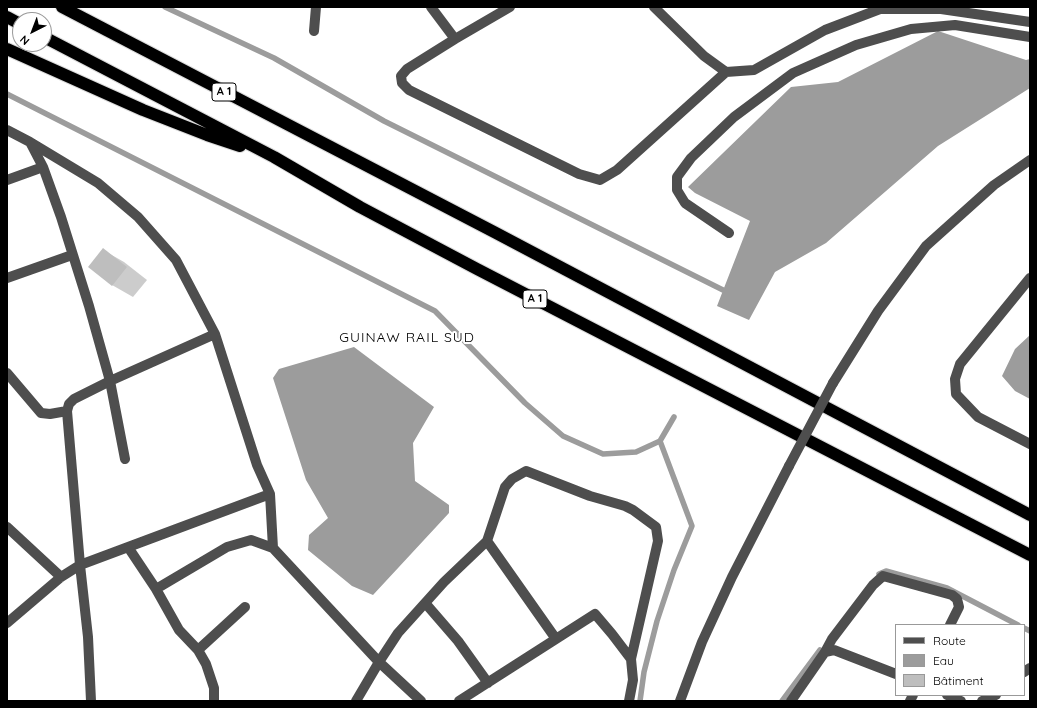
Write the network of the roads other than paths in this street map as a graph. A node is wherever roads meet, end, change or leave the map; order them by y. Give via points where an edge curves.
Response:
1 (62, 7) edge
2 (316, 7) edge
3 (431, 7) edge
4 (510, 7) edge
5 (654, 7) edge
6 (1030, 22) edge
7 (314, 32) dead end
8 (1030, 37) edge
9 (454, 39) junction
10 (52, 41) edge
11 (7, 49) edge
12 (726, 72) junction
13 (7, 130) edge
14 (30, 142) junction
15 (274, 157) junction
16 (1030, 160) edge
17 (43, 167) junction
18 (7, 180) edge
19 (729, 233) dead end
20 (72, 254) junction
21 (7, 278) edge
22 (1030, 278) edge
23 (215, 334) junction
24 (7, 373) edge
25 (110, 381) junction
26 (67, 411) junction
27 (1030, 444) edge
28 (125, 459) dead end
29 (270, 494) junction
30 (1030, 515) edge
31 (7, 527) edge
32 (487, 541) junction
33 (128, 547) junction
34 (273, 548) junction
35 (1030, 555) edge
36 (80, 565) junction
37 (61, 577) junction
38 (156, 589) junction
39 (426, 604) junction
40 (245, 607) dead end
41 (7, 623) edge
42 (951, 624) edge
43 (556, 639) junction
44 (198, 650) junction
45 (825, 652) junction
46 (631, 659) junction
47 (379, 662) junction
48 (895, 674) edge
49 (488, 683) junction
50 (949, 696) edge
51 (994, 696) edge
52 (91, 701) edge
53 (214, 701) edge
54 (356, 701) edge
55 (421, 701) edge
56 (459, 701) edge
57 (629, 701) edge
58 (680, 701) edge
59 (791, 701) edge
60 (961, 701) edge
61 (982, 701) edge

1 - 30 highway, A 1
2 - 7 street
3 - 9 street
4 - 9 street
5 - 12 street via 704,56
6 - 12 street via 941,9 880,9 825,30 754,70
8 - 19 street via 955,25 911,28 856,45 793,73 734,117 691,158 678,177 677,190 685,203
9 - 12 street via 407,69 401,76 402,83 409,90 572,171 600,180 617,170
10 - 15 highway, A 1
11 - 15 highway via 143,110
13 - 14 street
14 - 17 street
14 - 23 street via 98,183 138,216 176,260
15 - 35 highway, A 1 via 401,229
16 - 58 street, bridge via 994,185 926,246 878,311 833,384 788,466 725,591
17 - 18 street
17 - 20 street
20 - 21 street
20 - 25 street
22 - 27 street via 960,364 955,379 956,394 978,417
23 - 25 street
23 - 29 street via 257,465
24 - 26 street via 41,413
25 - 26 street via 74,399
25 - 28 street
26 - 36 street
29 - 33 street
29 - 34 street
31 - 37 street
32 - 39 street via 444,582
32 - 43 street
32 - 46 street via 506,487 512,479 526,471 590,496 625,506 656,527 658,541
33 - 36 street
33 - 38 street
34 - 38 street via 251,540 227,547
34 - 47 street
36 - 37 street
36 - 52 street via 88,637
37 - 41 street
38 - 44 street via 179,630
39 - 47 street via 398,633
39 - 49 street via 458,641
40 - 44 street
42 - 45 street via 959,608 957,599 952,595 883,576 873,584
43 - 46 street via 595,614
43 - 49 street
44 - 53 street via 214,688
45 - 48 street via 834,650
45 - 59 street
46 - 57 street via 633,680
47 - 54 street
47 - 55 street
49 - 56 street
50 - 60 street
51 - 61 street

